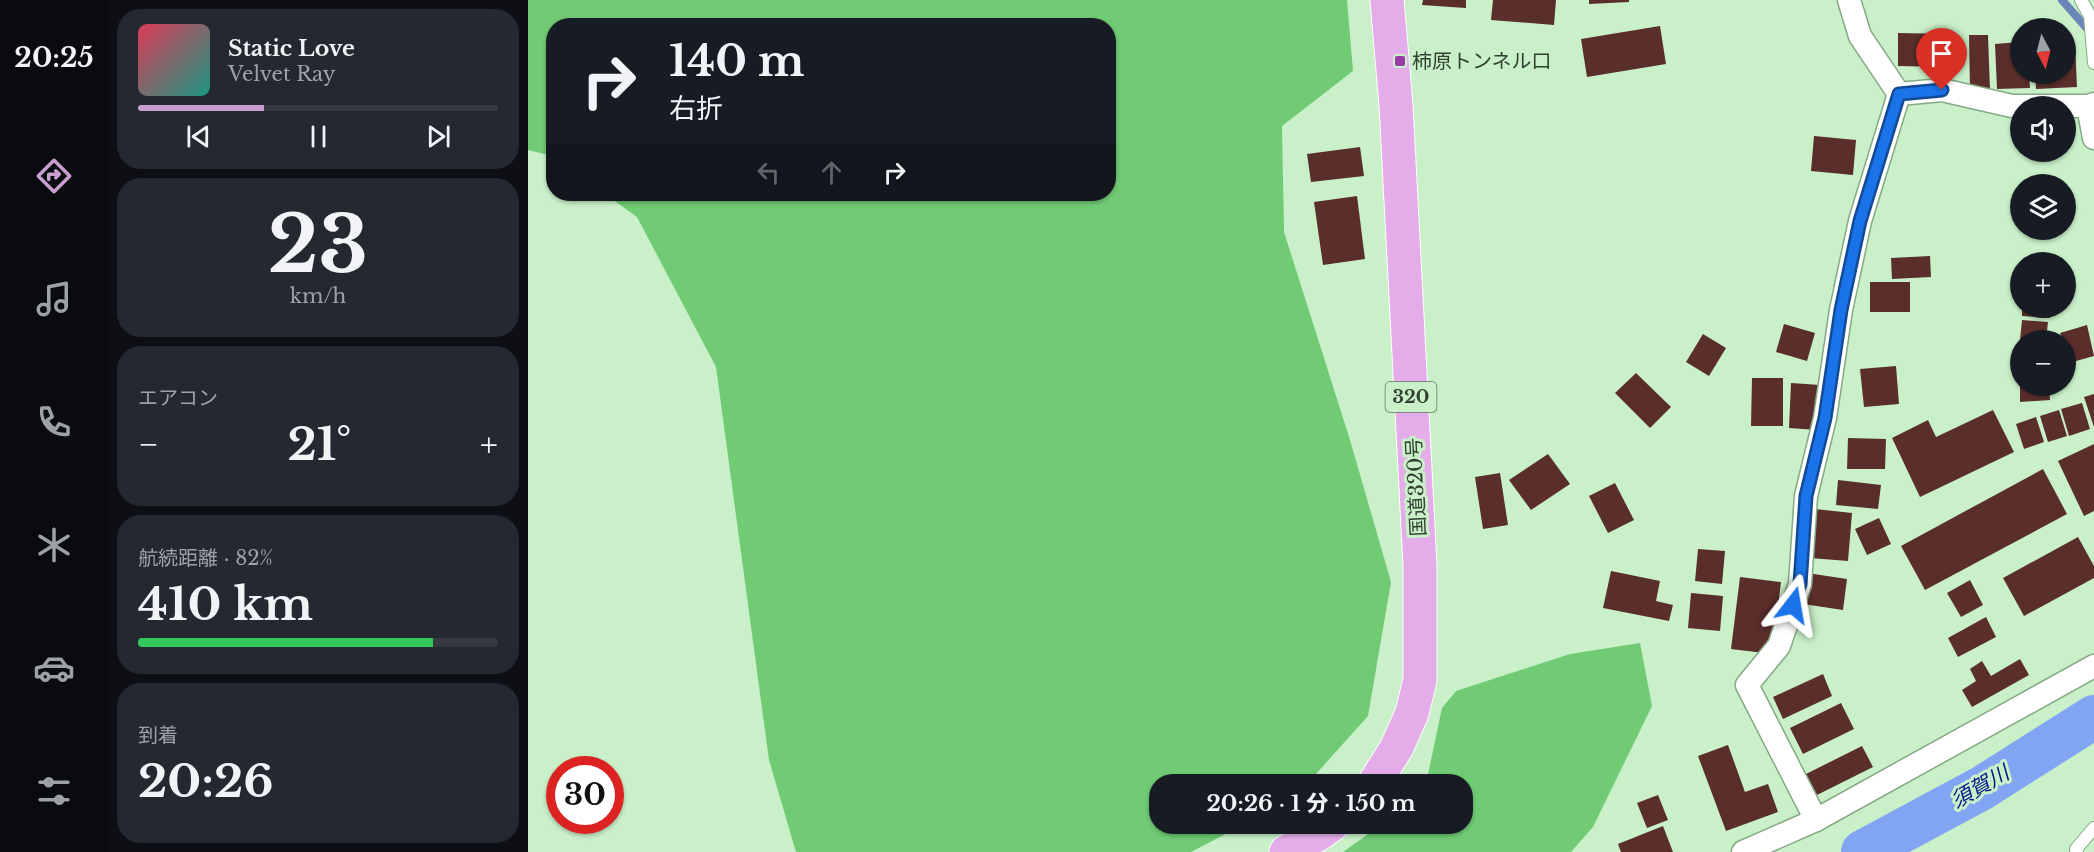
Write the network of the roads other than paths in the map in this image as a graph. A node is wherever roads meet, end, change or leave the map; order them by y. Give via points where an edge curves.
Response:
1 (1387, 0) edge
2 (1849, 0) edge
3 (2081, 0) edge
4 (2094, 59) edge
5 (1899, 94) junction
6 (2091, 105) edge
7 (2094, 138) edge
8 (2094, 666) edge
9 (1380, 774) edge
10 (1816, 820) junction
11 (2094, 828) edge
12 (1319, 834) edge
13 (2075, 851) edge
14 (1286, 852) edge
15 (1743, 852) edge

1 - 9 highway, 国道320号 / 320 via 1420,565 1420,680 1412,714
2 - 5 street via 1860,36
3 - 4 lane via 2090,16
5 - 6 street via 1942,90 2012,106
5 - 10 street via 1860,221 1843,299 1825,418 1806,496 1800,584 1779,646 1747,685
6 - 7 street
8 - 10 street
10 - 15 street
11 - 13 lane
12 - 14 highway

